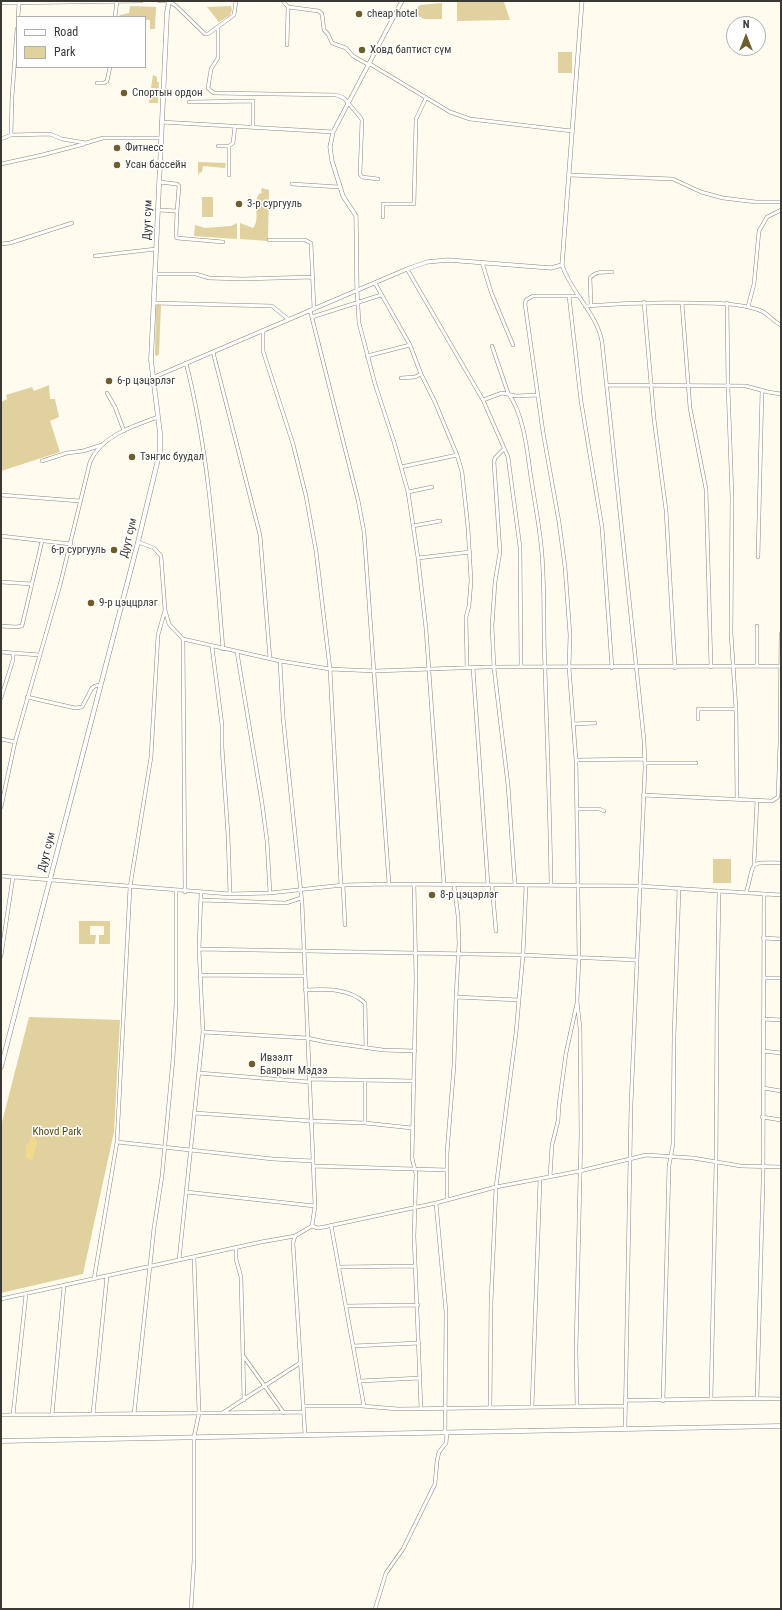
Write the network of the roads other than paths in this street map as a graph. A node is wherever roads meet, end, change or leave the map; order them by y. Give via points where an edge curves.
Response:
1 (130, 1) edge
2 (141, 1) edge
3 (159, 1) edge
4 (169, 1) edge
5 (236, 1) edge
6 (283, 1) edge
7 (402, 1) edge
8 (582, 1) edge
9 (116, 2) edge
10 (1, 3) edge
11 (19, 3) junction
12 (288, 7) junction
13 (18, 16) edge
14 (115, 16) edge
15 (218, 27) junction
16 (16, 42) edge
17 (287, 45) dead end
18 (369, 65) junction
19 (110, 68) edge
20 (97, 83) dead end
21 (426, 98) junction
22 (190, 102) dead end
23 (349, 103) junction
24 (161, 122) junction
25 (235, 126) junction
26 (253, 128) junction
27 (572, 131) junction
28 (333, 132) junction
29 (11, 135) junction
30 (160, 138) junction
31 (1, 139) edge
32 (86, 144) junction
33 (218, 146) dead end
34 (229, 146) junction
35 (1, 164) edge
36 (229, 175) dead end
37 (569, 175) junction
38 (378, 179) dead end
39 (159, 182) junction
40 (292, 184) dead end
41 (339, 187) junction
42 (781, 202) edge
43 (158, 210) junction
44 (781, 210) edge
45 (177, 211) junction
46 (383, 217) dead end
47 (72, 223) dead end
48 (270, 240) dead end
49 (223, 242) dead end
50 (1, 244) edge
51 (156, 249) junction
52 (95, 256) dead end
53 (482, 262) junction
54 (562, 265) junction
55 (407, 269) junction
56 (612, 272) dead end
57 (155, 274) junction
58 (312, 277) junction
59 (375, 283) junction
60 (357, 290) junction
61 (381, 295) junction
62 (569, 296) junction
63 (579, 296) junction
64 (359, 302) junction
65 (644, 302) junction
66 (154, 303) junction
67 (682, 303) junction
68 (727, 303) junction
69 (591, 305) junction
70 (585, 306) junction
71 (748, 307) junction
72 (312, 310) junction
73 (312, 316) junction
74 (288, 319) junction
75 (781, 325) edge
76 (262, 331) junction
77 (410, 345) junction
78 (513, 345) dead end
79 (492, 346) dead end
80 (213, 352) junction
81 (367, 356) junction
82 (186, 363) junction
83 (421, 374) junction
84 (152, 378) junction
85 (401, 378) dead end
86 (607, 385) junction
87 (651, 386) junction
88 (728, 386) junction
89 (688, 387) junction
90 (762, 390) junction
91 (107, 393) dead end
92 (508, 394) junction
93 (781, 394) edge
94 (538, 395) junction
95 (483, 400) junction
96 (158, 417) junction
97 (124, 431) junction
98 (102, 444) junction
99 (504, 449) junction
100 (457, 455) junction
101 (42, 461) dead end
102 (401, 467) junction
103 (432, 487) dead end
104 (408, 492) junction
105 (1, 495) edge
106 (80, 501) junction
107 (440, 521) dead end
108 (413, 526) junction
109 (1, 536) edge
110 (42, 540) junction
111 (138, 542) junction
112 (70, 544) junction
113 (470, 552) junction
114 (758, 557) dead end
115 (418, 558) junction
116 (1, 582) edge
117 (32, 584) junction
118 (165, 610) junction
119 (1, 626) edge
120 (757, 626) dead end
121 (781, 634) edge
122 (183, 639) junction
123 (212, 646) junction
124 (223, 649) junction
125 (1, 652) edge
126 (237, 652) junction
127 (13, 653) junction
128 (39, 655) junction
129 (270, 659) junction
130 (280, 661) junction
131 (757, 666) junction
132 (781, 666) edge
133 (521, 667) junction
134 (545, 667) junction
135 (569, 667) junction
136 (711, 667) junction
137 (734, 667) junction
138 (428, 668) junction
139 (467, 668) junction
140 (472, 668) junction
141 (494, 668) junction
142 (612, 668) junction
143 (637, 668) junction
144 (675, 668) junction
145 (330, 669) junction
146 (375, 671) junction
147 (100, 685) junction
148 (27, 697) junction
149 (1, 698) edge
150 (736, 709) junction
151 (781, 714) edge
152 (698, 719) dead end
153 (595, 723) dead end
154 (573, 724) junction
155 (1, 739) edge
156 (15, 742) junction
157 (780, 742) edge
158 (576, 760) junction
159 (645, 761) junction
160 (696, 763) dead end
161 (1, 781) edge
162 (6, 781) junction
163 (643, 795) junction
164 (737, 799) junction
165 (757, 800) junction
166 (1, 807) edge
167 (577, 809) junction
168 (604, 811) dead end
169 (781, 862) edge
170 (754, 864) junction
171 (1, 876) edge
172 (13, 877) junction
173 (49, 880) junction
174 (389, 884) junction
175 (414, 884) junction
176 (444, 884) junction
177 (342, 885) junction
178 (454, 885) junction
179 (488, 885) junction
180 (492, 885) junction
181 (515, 885) junction
182 (526, 885) junction
183 (551, 885) junction
184 (577, 885) junction
185 (639, 886) junction
186 (130, 887) junction
187 (679, 888) junction
188 (300, 890) junction
189 (176, 891) junction
190 (719, 891) junction
191 (185, 892) junction
192 (201, 893) junction
193 (270, 893) junction
194 (746, 893) junction
195 (230, 894) junction
196 (764, 894) junction
197 (781, 895) edge
198 (302, 898) junction
199 (201, 900) junction
200 (345, 925) dead end
201 (496, 931) dead end
202 (763, 938) junction
203 (781, 939) edge
204 (199, 949) junction
205 (304, 951) junction
206 (415, 954) junction
207 (458, 955) junction
208 (523, 955) junction
209 (1, 956) edge
210 (579, 958) junction
211 (636, 960) junction
212 (200, 975) junction
213 (304, 976) junction
214 (764, 978) junction
215 (781, 978) edge
216 (305, 990) junction
217 (456, 997) junction
218 (519, 1000) junction
219 (577, 1001) junction
220 (764, 1020) junction
221 (781, 1020) edge
222 (203, 1032) junction
223 (307, 1038) junction
224 (366, 1048) junction
225 (415, 1051) junction
226 (763, 1051) junction
227 (781, 1053) edge
228 (1, 1067) edge
229 (199, 1073) junction
230 (309, 1080) junction
231 (365, 1080) junction
232 (414, 1081) junction
233 (763, 1088) junction
234 (781, 1092) edge
235 (195, 1112) junction
236 (762, 1117) junction
237 (781, 1120) edge
238 (311, 1121) junction
239 (365, 1123) junction
240 (412, 1128) junction
241 (117, 1142) junction
242 (165, 1148) junction
243 (191, 1150) junction
244 (671, 1156) junction
245 (630, 1158) junction
246 (312, 1161) junction
247 (716, 1163) junction
248 (313, 1166) junction
249 (763, 1166) junction
250 (781, 1167) edge
251 (414, 1169) junction
252 (447, 1170) junction
253 (580, 1171) junction
254 (550, 1177) junction
255 (540, 1179) junction
256 (496, 1187) junction
257 (186, 1192) junction
258 (447, 1200) junction
259 (436, 1203) junction
260 (314, 1206) junction
261 (414, 1208) junction
262 (331, 1225) junction
263 (312, 1226) junction
264 (295, 1236) junction
265 (236, 1247) junction
266 (194, 1257) junction
267 (179, 1260) junction
268 (415, 1266) junction
269 (150, 1267) junction
270 (339, 1267) junction
271 (107, 1276) junction
272 (94, 1279) junction
273 (64, 1286) junction
274 (26, 1294) junction
275 (1, 1299) edge
276 (418, 1305) junction
277 (346, 1306) junction
278 (419, 1343) junction
279 (353, 1346) junction
280 (244, 1357) junction
281 (300, 1363) junction
282 (420, 1378) junction
283 (360, 1381) junction
284 (265, 1386) junction
285 (711, 1398) junction
286 (757, 1398) junction
287 (781, 1399) edge
288 (244, 1400) junction
289 (626, 1400) junction
290 (663, 1401) junction
291 (303, 1406) junction
292 (364, 1406) junction
293 (577, 1406) junction
294 (625, 1406) junction
295 (532, 1407) junction
296 (445, 1408) junction
297 (490, 1408) junction
298 (421, 1409) junction
299 (284, 1412) junction
300 (303, 1412) junction
301 (199, 1413) junction
302 (222, 1413) junction
303 (93, 1414) junction
304 (134, 1414) junction
305 (1, 1415) edge
306 (13, 1415) junction
307 (52, 1415) junction
308 (781, 1426) edge
309 (625, 1429) junction
310 (446, 1433) junction
311 (305, 1435) junction
312 (194, 1437) junction
313 (1, 1441) edge
314 (191, 1609) edge
315 (375, 1609) edge

1 - 2 street
1 - 9 street
3 - 4 street
4 - 15 street via 205,34
4 - 24 main road, Дуут сум
5 - 15 street via 234,15
6 - 12 street
7 - 18 street
8 - 27 street
9 - 11 street
9 - 14 street
10 - 11 street
11 - 13 street
12 - 17 street
12 - 18 street via 319,11 322,14 324,30 332,43 346,48 353,56
15 - 23 street via 218,58 211,69 208,88 214,93 336,94
16 - 29 street
18 - 21 street
18 - 23 street
19 - 20 street via 107,81
21 - 27 street via 465,118
21 - 46 street via 416,119 414,204 383,204
22 - 26 street via 253,102
23 - 28 street
23 - 38 street via 362,120 360,174 365,178
24 - 25 street
24 - 30 main road, Дуут сум
25 - 26 street
25 - 34 street via 232,143
26 - 28 street
27 - 37 street
28 - 41 street via 331,156
29 - 31 street
29 - 32 street via 50,134
30 - 32 street via 103,138
30 - 39 main road, Дуут сум
32 - 35 street
33 - 34 street
34 - 36 street
37 - 42 street via 673,179 701,192 723,198
37 - 54 street
39 - 43 main road, Дуут сум
39 - 45 street via 178,185
40 - 41 street
41 - 60 street via 356,216
43 - 45 street
43 - 51 main road, Дуут сум
44 - 71 street via 767,217 759,231 754,284
45 - 49 street via 177,238
47 - 50 street
48 - 58 street via 305,240 311,243
51 - 52 street
51 - 57 main road, Дуут сум
53 - 54 street via 551,268
53 - 55 street via 427,262
53 - 78 street via 491,292
54 - 63 street
55 - 59 street
55 - 95 street
56 - 69 street via 592,274
57 - 58 street via 196,274 209,278 243,279
57 - 66 main road, Дуут сум
58 - 72 street
59 - 60 street
59 - 61 street
60 - 64 street
60 - 72 street
61 - 64 street
61 - 77 street
62 - 63 street
62 - 94 street via 533,296 526,300
62 - 142 street via 581,401 602,527
63 - 70 street
64 - 73 street
64 - 81 street via 359,323
65 - 67 street
65 - 69 street
65 - 87 street
66 - 74 street via 272,306
66 - 84 main road, Дуут сум
67 - 68 street
67 - 89 street
68 - 71 street
68 - 88 street
69 - 70 street
70 - 86 street via 600,333
71 - 75 street via 766,313
72 - 73 street
72 - 74 street
73 - 146 street via 361,515
74 - 76 street
76 - 80 street
76 - 145 street via 263,351 293,444 306,496 317,559
77 - 81 street
77 - 83 street
79 - 92 street
80 - 82 street
80 - 129 street via 260,535
81 - 102 street
82 - 84 street
82 - 124 street via 208,481
83 - 85 street
83 - 100 street
84 - 96 main road, Дуут сум
86 - 87 street
86 - 143 street
87 - 89 street
87 - 144 street via 666,510
88 - 89 street
88 - 90 street via 746,386
88 - 137 street via 732,512 731,633
89 - 136 street via 706,489
90 - 93 street
90 - 114 street
91 - 97 street
92 - 94 street
92 - 95 street via 502,393
92 - 134 street via 520,420 527,449 540,538
94 - 135 street via 565,567 570,635
95 - 99 street
96 - 97 street
96 - 111 main road, Дуут сум via 160,451
97 - 98 street
98 - 101 street
98 - 106 street via 93,454
99 - 133 street via 512,481 520,547
99 - 141 street via 494,462 500,552 492,626
100 - 102 street
100 - 113 street via 462,472
102 - 104 street
103 - 104 street
104 - 108 street
105 - 106 street
106 - 112 street
107 - 108 street
108 - 115 street
109 - 110 street
110 - 112 street
110 - 117 street
111 - 118 street via 154,548 161,556
111 - 147 main road, Дуут сум
112 - 128 street
113 - 115 street
113 - 139 street via 470,594 466,617
115 - 138 street
116 - 117 street
117 - 119 street via 22,626
118 - 122 street via 169,624
118 - 186 street via 158,635 151,757
120 - 131 street
121 - 132 street
122 - 123 street
122 - 191 street
123 - 124 street
123 - 195 street via 222,726
124 - 126 street
125 - 127 street
126 - 129 street
126 - 193 street via 262,803
127 - 128 street
127 - 149 street
128 - 148 street
129 - 130 street
130 - 145 street
130 - 188 street
131 - 132 street
131 - 137 street
132 - 151 street
133 - 134 street
133 - 141 street
134 - 135 street
134 - 183 street
135 - 142 street
135 - 154 street
136 - 137 street
136 - 144 street
137 - 150 street
138 - 139 street
138 - 146 street
138 - 176 street
139 - 140 street
140 - 141 street
140 - 179 street
141 - 181 street via 508,785
142 - 143 street
143 - 144 street
143 - 159 street
145 - 146 street
145 - 177 street
146 - 174 street
147 - 148 street via 92,688 82,707 78,708
147 - 173 main road, Дуут сум
148 - 156 street
150 - 152 street via 698,709
150 - 164 street
151 - 157 street
153 - 154 street
154 - 158 street
155 - 156 street
156 - 162 street
157 - 165 street via 778,797 772,801
158 - 159 street
158 - 167 street
159 - 160 street
159 - 163 street
161 - 162 street
162 - 166 street
163 - 164 street
163 - 185 street
164 - 165 street
165 - 170 street
167 - 168 street
167 - 184 street
169 - 170 street
170 - 194 street
171 - 172 street
172 - 173 street
172 - 209 street
173 - 186 street
173 - 228 main road, Дуут сум
174 - 175 street
174 - 177 street
175 - 176 street
175 - 206 street
176 - 178 street
177 - 188 street
177 - 200 street
178 - 179 street
178 - 207 street via 458,916
179 - 180 street
180 - 181 street
180 - 201 street
181 - 182 street
182 - 183 street
182 - 208 street
183 - 184 street
184 - 185 street
184 - 210 street
185 - 187 street
185 - 211 street
186 - 189 street
186 - 241 street
187 - 190 street
187 - 244 street
188 - 193 street
188 - 198 street
189 - 191 street
189 - 242 street via 176,1004
190 - 194 street
190 - 247 street
191 - 192 street
192 - 195 street
192 - 199 street
193 - 195 street
194 - 196 street
196 - 197 street
196 - 202 street
198 - 199 street via 286,902
198 - 205 street
199 - 204 street
202 - 203 street
202 - 214 street
204 - 205 street
204 - 212 street
205 - 206 street
205 - 213 street
206 - 207 street
206 - 225 street
207 - 208 street
207 - 217 street
208 - 210 street
208 - 218 street
210 - 211 street
210 - 219 street
211 - 245 street
212 - 213 street
212 - 222 street
213 - 216 street
214 - 215 street
214 - 220 street
216 - 223 street
216 - 224 street via 344,992 359,997 365,1003
217 - 218 street
217 - 252 street
218 - 256 street
219 - 253 street via 580,1028
219 - 254 street via 566,1053 558,1121 552,1145
220 - 221 street
220 - 226 street
222 - 223 street
222 - 229 street
223 - 224 street
223 - 230 street
224 - 225 street
225 - 232 street
226 - 227 street
226 - 233 street
229 - 230 street
229 - 235 street
230 - 231 street
230 - 238 street
231 - 232 street
231 - 239 street
232 - 240 street
233 - 234 street
233 - 236 street
235 - 238 street
235 - 243 street
236 - 237 street
236 - 249 street
238 - 239 street
238 - 246 street
239 - 240 street
240 - 251 street
241 - 242 street
241 - 272 street
242 - 243 street
242 - 269 street
243 - 246 street
243 - 257 street
244 - 245 street via 646,1155
244 - 247 street
244 - 290 street
245 - 253 street
245 - 289 street
246 - 248 street
247 - 249 street
247 - 285 street
248 - 251 street
248 - 260 street
249 - 250 street
249 - 286 street
251 - 252 street
251 - 261 street
252 - 258 street
253 - 254 street
253 - 293 street
254 - 255 street
255 - 256 street
255 - 295 street
256 - 258 street
256 - 297 street
257 - 260 street
257 - 267 street
258 - 259 street
259 - 261 street
259 - 296 street via 446,1312
260 - 263 street
261 - 262 street
261 - 268 street
262 - 263 street via 318,1228
262 - 270 street
263 - 264 street
264 - 265 street
264 - 281 street via 293,1243
265 - 266 street
265 - 280 street via 241,1278
266 - 267 street
266 - 301 street
267 - 269 street
268 - 270 street
268 - 276 street
269 - 271 street
269 - 304 street
270 - 277 street
271 - 272 street
271 - 303 street
272 - 273 street
273 - 274 street
273 - 307 street
274 - 275 street
274 - 306 street
276 - 277 street
276 - 278 street
277 - 279 street
278 - 279 street
278 - 282 street
279 - 283 street
280 - 284 street
280 - 288 street
281 - 284 street
281 - 291 street
282 - 283 street
282 - 298 street
283 - 292 street
284 - 288 street
284 - 299 street
285 - 286 street
285 - 290 street
286 - 287 street
288 - 302 street
289 - 290 street
289 - 294 street
291 - 292 street
291 - 300 street
292 - 298 street
293 - 294 street
293 - 295 street
294 - 309 street
295 - 297 street
296 - 297 street
296 - 298 street
296 - 310 street
299 - 300 street
299 - 302 street
300 - 311 street
301 - 302 street
301 - 304 street
301 - 312 street
303 - 304 street
303 - 307 street
305 - 306 street
306 - 307 street
308 - 309 main road
309 - 310 main road
310 - 311 main road
310 - 315 street via 446,1443 439,1452 437,1461 435,1484 403,1549 386,1573
311 - 312 main road
312 - 313 main road
312 - 314 street via 194,1560

